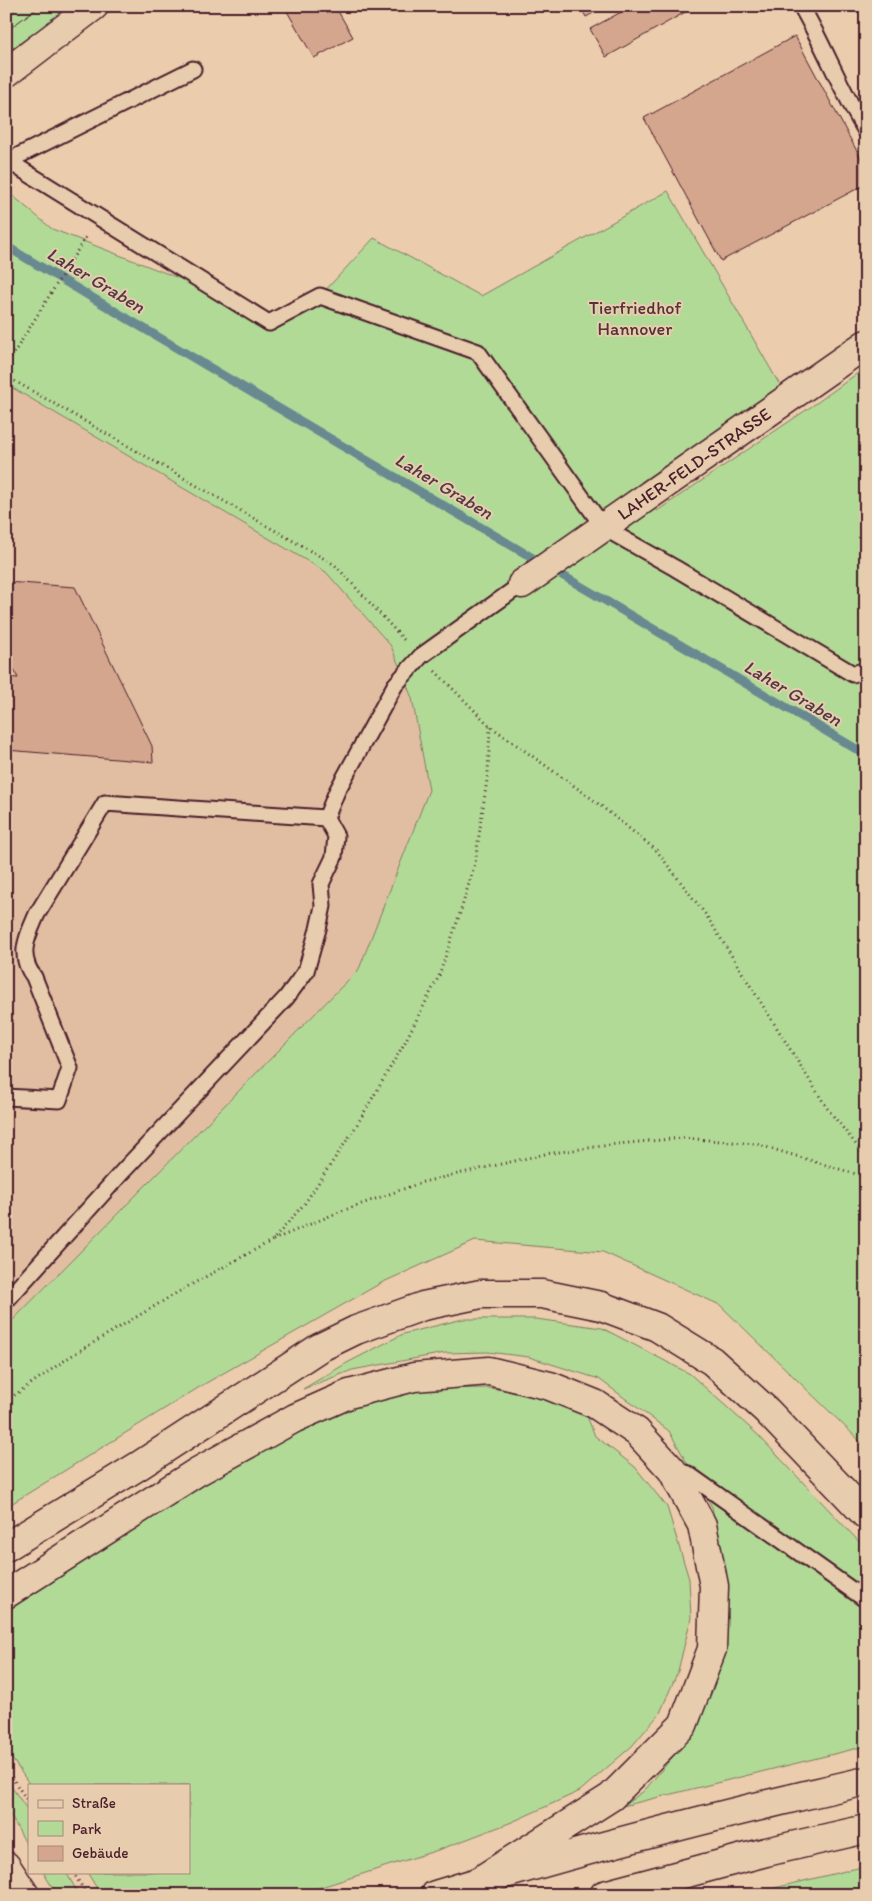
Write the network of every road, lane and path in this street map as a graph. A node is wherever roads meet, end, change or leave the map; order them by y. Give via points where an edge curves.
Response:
1 (94, 6) edge
2 (801, 6) edge
3 (193, 69) dead end
4 (6, 73) edge
5 (866, 130) edge
6 (98, 217) junction
7 (866, 344) edge
8 (6, 366) edge
9 (6, 376) edge
10 (604, 528) junction
11 (522, 584) joint
12 (421, 656) junction
13 (432, 667) dead end
14 (866, 670) edge
15 (490, 726) junction
16 (326, 818) junction
17 (6, 1097) edge
18 (866, 1157) edge
19 (866, 1177) edge
20 (273, 1240) junction
21 (6, 1301) edge
22 (6, 1401) edge
23 (672, 1470) junction
24 (866, 1515) edge
25 (6, 1547) edge
26 (6, 1594) edge
27 (866, 1600) edge
28 (6, 1769) edge
29 (866, 1781) edge
30 (28, 1802) edge
31 (866, 1829) edge
32 (6, 1866) edge
33 (74, 1874) edge
34 (479, 1881) junction
35 (25, 1895) edge
36 (87, 1895) edge
37 (435, 1895) edge
38 (604, 1895) edge

1 - 4 main road
2 - 5 lane via 850,105
3 - 6 lane via 8,161
6 - 8 path
6 - 10 lane via 269,323 320,296 478,352
7 - 10 main road, LAHER-FELD-STRASSE
9 - 12 path via 335,565
10 - 11 main road, LAHER-FELD-STRASSE
10 - 14 lane via 852,674
11 - 12 lane
12 - 16 lane via 395,686 337,791
13 - 15 path
15 - 18 path via 591,798 656,850 706,915 828,1108
15 - 20 path via 488,773 474,863 439,976 355,1128 305,1203
16 - 17 lane via 105,803 37,914 24,952 27,969 34,977 70,1068 59,1100
16 - 21 lane via 336,836 334,857 321,884 323,906 306,971 286,998
19 - 20 path via 756,1144 683,1138 617,1144 545,1154 422,1182
20 - 22 path via 71,1356
23 - 26 main road via 637,1432 595,1404 550,1386 488,1372 414,1377 349,1394 295,1418 197,1472
23 - 27 lane via 688,1474
23 - 34 main road via 702,1524 714,1586 712,1649 683,1725 612,1797
24 - 25 main road via 768,1410 712,1361 656,1327 602,1306 542,1294 481,1294 423,1306 356,1330 319,1348
28 - 30 path
29 - 34 main road via 737,1811
31 - 38 main road
32 - 35 main road
33 - 36 path
34 - 37 main road

